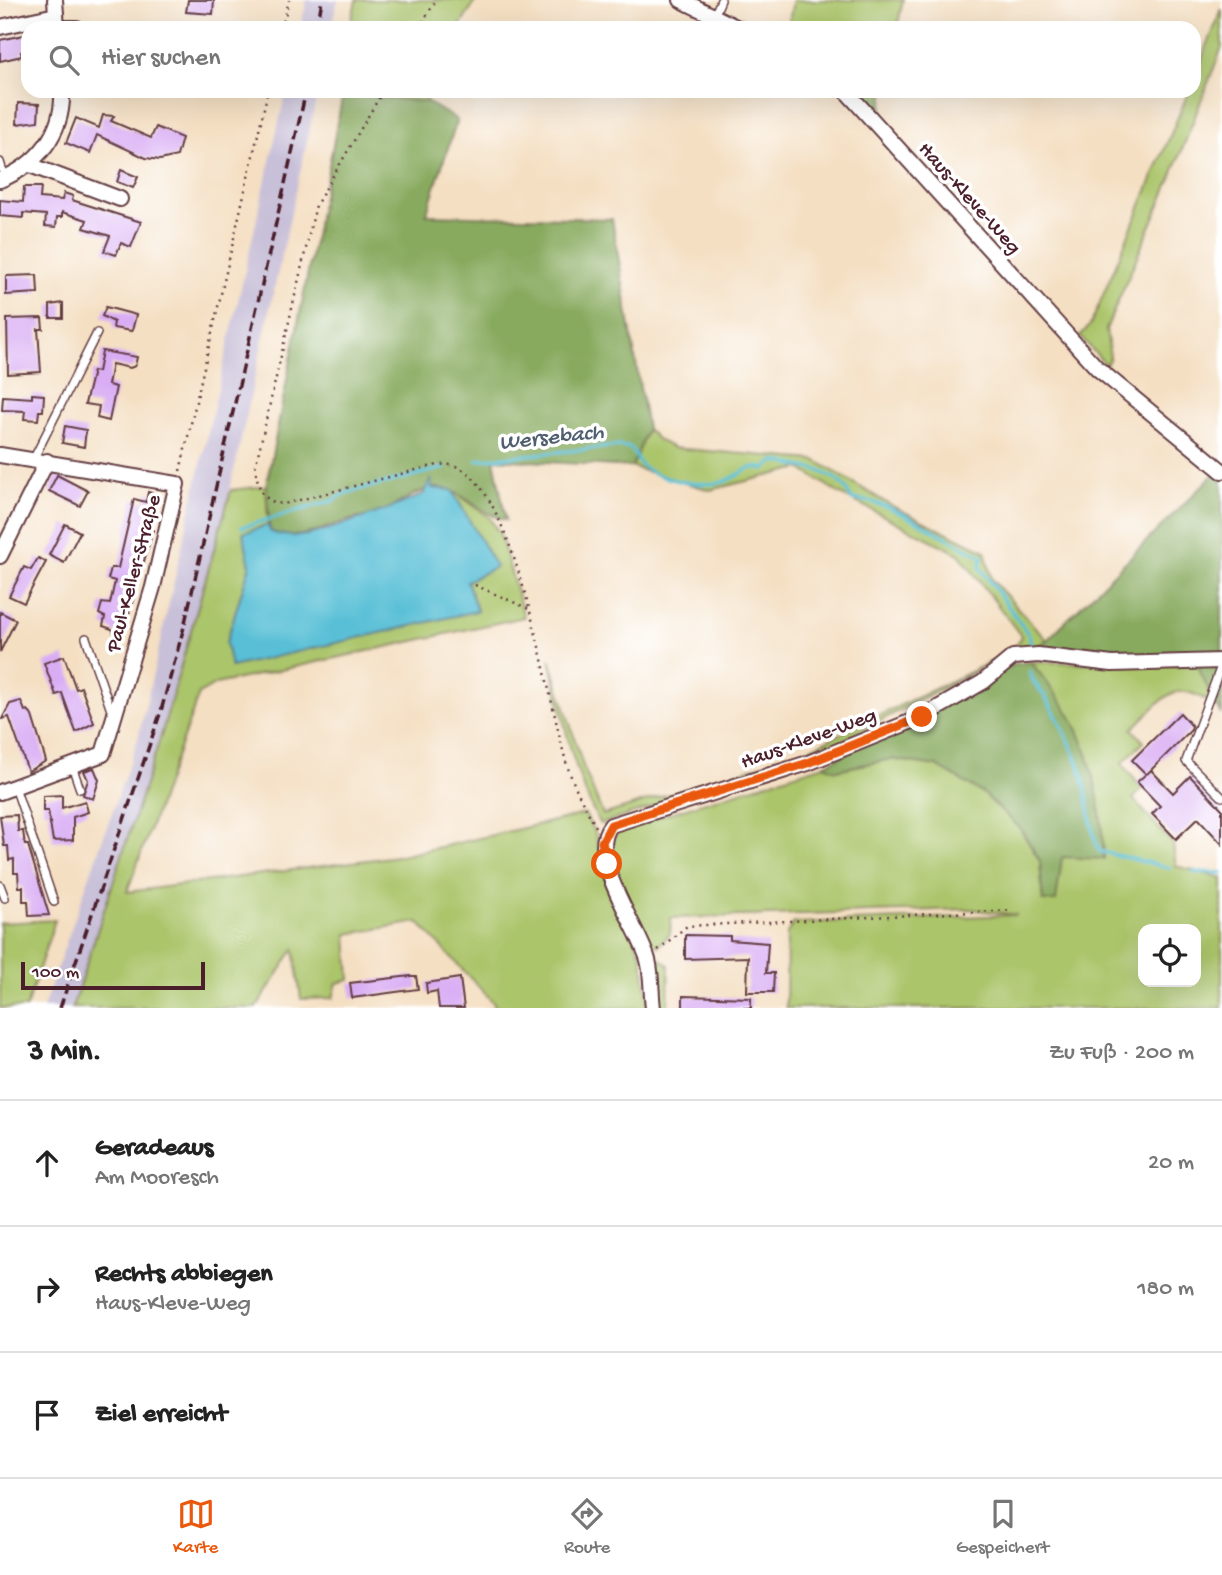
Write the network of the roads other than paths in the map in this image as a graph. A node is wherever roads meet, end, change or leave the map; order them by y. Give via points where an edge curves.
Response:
1 (681, 0) edge
2 (721, 0) edge
3 (713, 16) junction
4 (58, 18) edge
5 (39, 21) edge
6 (723, 21) edge
7 (21, 24) edge
8 (0, 27) edge
9 (62, 98) edge
10 (852, 98) edge
11 (0, 162) edge
12 (30, 165) junction
13 (2, 179) edge
14 (120, 200) dead end
15 (97, 333) dead end
16 (0, 455) edge
17 (40, 461) junction
18 (1222, 471) edge
19 (0, 556) edge
20 (86, 638) dead end
21 (1222, 662) edge
22 (114, 720) junction
23 (72, 766) junction
24 (15, 786) junction
25 (80, 789) dead end
26 (0, 792) edge
27 (1222, 797) edge
28 (0, 886) edge
29 (5, 898) dead end
30 (54, 902) dead end
31 (653, 1008) edge

1 - 3 street
2 - 3 lane
3 - 6 street
4 - 5 street
7 - 8 street
9 - 12 street via 60,120
10 - 18 street, Haus-Kleve-Weg via 1097,368
11 - 13 lane
12 - 13 street
12 - 14 street
15 - 17 lane
16 - 17 street, Paul-Keller-Straße
17 - 19 street
17 - 22 street, Paul-Keller-Straße via 177,484
20 - 22 lane
21 - 27 lane via 1186,761
21 - 31 street, Haus-Kleve-Weg via 1112,664 1038,654 1013,657 983,682 922,717 808,763 611,825 602,842 607,864 648,959
22 - 23 street, Paul-Keller-Straße via 103,754
23 - 24 street, Paul-Keller-Straße
23 - 25 lane
24 - 26 street, Paul-Keller-Straße
24 - 30 lane
28 - 29 lane

